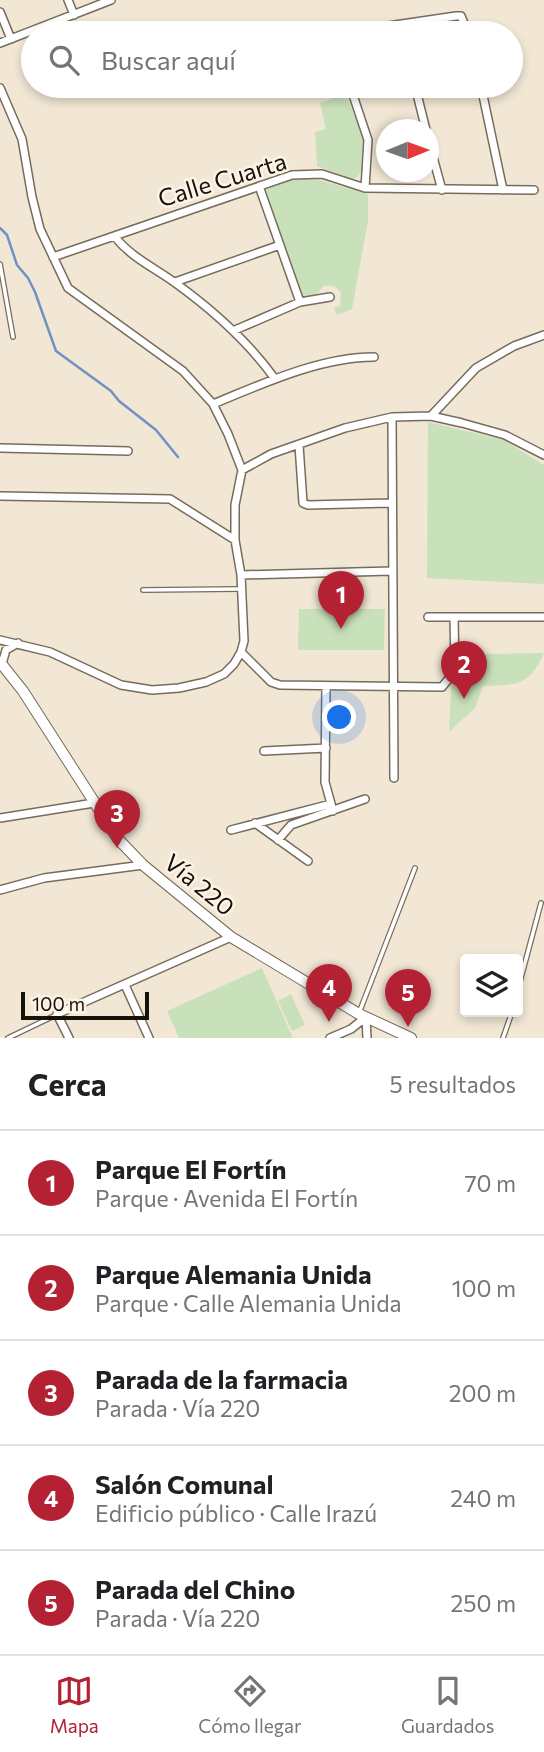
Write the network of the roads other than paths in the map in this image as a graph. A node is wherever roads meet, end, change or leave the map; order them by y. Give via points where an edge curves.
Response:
1 (68, 0) edge
2 (111, 0) edge
3 (0, 12) edge
4 (74, 15) junction
5 (58, 21) edge
6 (422, 21) edge
7 (463, 21) edge
8 (21, 35) edge
9 (11, 39) junction
10 (0, 43) edge
11 (0, 88) edge
12 (354, 98) edge
13 (418, 98) edge
14 (484, 98) edge
15 (423, 119) edge
16 (439, 178) edge
17 (259, 186) junction
18 (365, 188) junction
19 (442, 190) junction
20 (503, 190) junction
21 (534, 190) dead end
22 (115, 237) junction
23 (280, 244) junction
24 (52, 257) junction
25 (0, 264) edge
26 (174, 282) junction
27 (330, 297) dead end
28 (300, 302) junction
29 (235, 330) junction
30 (544, 335) edge
31 (13, 337) dead end
32 (374, 357) dead end
33 (275, 379) junction
34 (213, 404) junction
35 (431, 416) junction
36 (391, 417) junction
37 (299, 444) junction
38 (0, 448) edge
39 (128, 451) dead end
40 (544, 455) edge
41 (242, 470) junction
42 (0, 496) edge
43 (390, 503) junction
44 (235, 540) junction
45 (391, 571) junction
46 (241, 575) junction
47 (242, 589) junction
48 (143, 590) dead end
49 (428, 617) dead end
50 (454, 617) junction
51 (543, 617) edge
52 (0, 640) edge
53 (19, 643) junction
54 (242, 652) junction
55 (1, 663) edge
56 (326, 687) junction
57 (394, 687) junction
58 (326, 748) junction
59 (264, 751) dead end
60 (394, 778) dead end
61 (365, 799) dead end
62 (94, 803) junction
63 (332, 807) junction
64 (0, 818) edge
65 (255, 823) junction
66 (230, 830) dead end
67 (278, 840) junction
68 (308, 861) dead end
69 (143, 865) junction
70 (415, 868) dead end
71 (0, 890) edge
72 (541, 903) dead end
73 (231, 936) junction
74 (523, 970) edge
75 (125, 985) junction
76 (57, 1014) junction
77 (363, 1015) junction
78 (510, 1017) edge
79 (8, 1038) edge
80 (69, 1038) edge
81 (149, 1038) edge
82 (330, 1038) edge
83 (367, 1038) edge
84 (411, 1038) edge
85 (503, 1038) edge

1 - 4 street
2 - 4 street
3 - 9 street
4 - 5 street
6 - 7 street via 461,16
8 - 9 street
9 - 10 street
11 - 24 street via 22,139 34,207
12 - 18 street via 368,140
13 - 15 street
14 - 20 street
16 - 19 street
17 - 18 street, Calle Cuarta via 292,175 322,174
17 - 22 street, Calle Cuarta
17 - 23 street
18 - 19 street, Calle Cuarta
19 - 20 street, Calle Cuarta
20 - 21 street, Calle Cuarta
22 - 24 street, Calle Cuarta
22 - 26 street via 135,257
23 - 26 street
23 - 28 street
24 - 34 street via 68,288 183,371
25 - 31 lane
26 - 29 street
27 - 28 street
28 - 29 street
29 - 33 street
30 - 35 street via 476,368
32 - 33 street via 353,357
33 - 34 street
34 - 41 street
35 - 36 street
35 - 40 street via 505,435
36 - 37 street
36 - 43 street
37 - 41 street
37 - 43 street via 303,503
38 - 39 street
41 - 44 street
42 - 44 street via 170,499
43 - 45 street
44 - 46 street
45 - 46 street
45 - 57 street
46 - 47 street
47 - 48 lane
47 - 54 street
49 - 50 street
50 - 51 street
50 - 57 street via 455,671 451,679 442,687
52 - 53 street
53 - 54 street via 121,685 152,691 206,682 224,674
53 - 55 street via 6,650
54 - 56 street via 271,682
55 - 62 main road, Vía 220
56 - 57 street
56 - 58 street
57 - 60 street
58 - 59 street
58 - 63 street via 325,782
61 - 63 street
62 - 64 street
62 - 69 main road, Vía 220
63 - 65 street
63 - 67 street via 291,825
65 - 66 street
65 - 67 street
67 - 68 street
69 - 71 street via 44,878
69 - 73 main road, Vía 220
70 - 77 lane
72 - 74 lane
73 - 75 street
73 - 77 main road, Vía 220
75 - 76 street
75 - 81 street
76 - 79 lane
76 - 80 street
77 - 82 street via 351,1029
77 - 83 street
77 - 84 main road, Vía 220
78 - 85 lane

